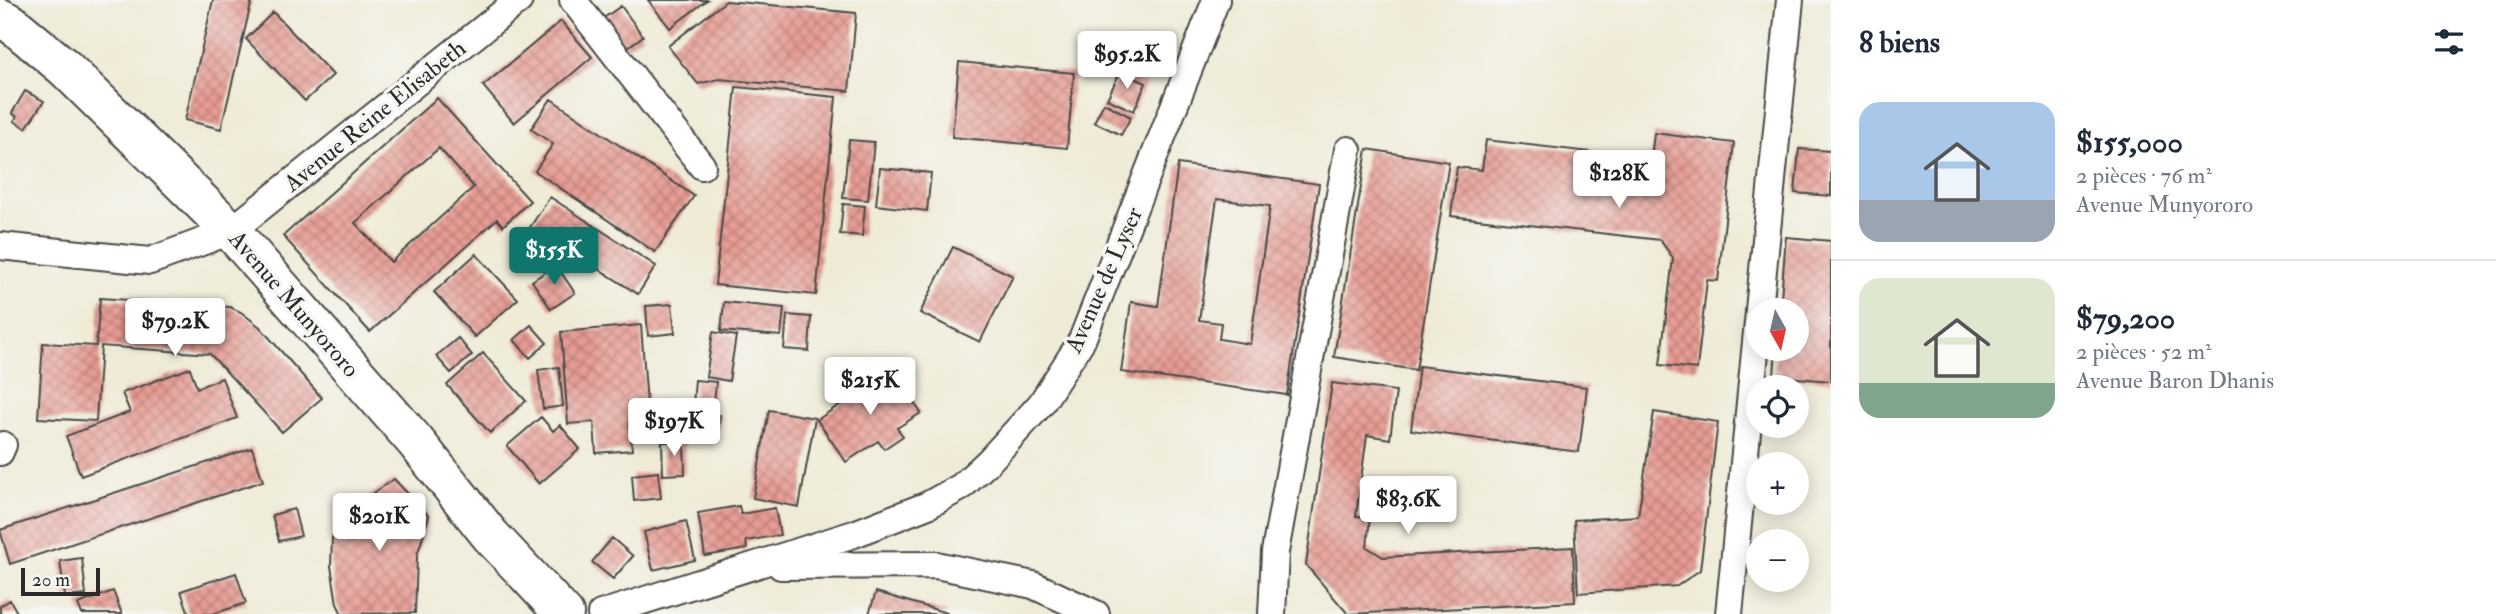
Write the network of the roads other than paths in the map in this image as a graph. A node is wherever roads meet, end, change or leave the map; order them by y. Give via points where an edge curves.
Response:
1 (519, 0) edge
2 (573, 0) edge
3 (1216, 0) edge
4 (1790, 0) edge
5 (0, 18) edge
6 (1348, 150) dead end
7 (702, 166) dead end
8 (232, 231) junction
9 (0, 246) edge
10 (1760, 298) edge
11 (1754, 361) edge
12 (752, 566) junction
13 (564, 614) edge
14 (601, 614) edge
15 (1096, 614) edge
16 (1272, 614) edge
17 (1729, 614) edge

1 - 8 street, Avenue Reine Elisabeth
2 - 7 street
3 - 12 street, Avenue de Lyser via 1082,340 1041,404 961,487 854,534
4 - 10 street
5 - 8 highway, Avenue Munyororo via 65,68
6 - 16 street via 1275,551
8 - 9 street, Avenue Reine Elisabeth via 150,261
8 - 13 highway, Avenue Munyororo via 415,441 490,536
11 - 17 street
12 - 14 street, Avenue de Lyser
12 - 15 street via 936,565 1033,585

